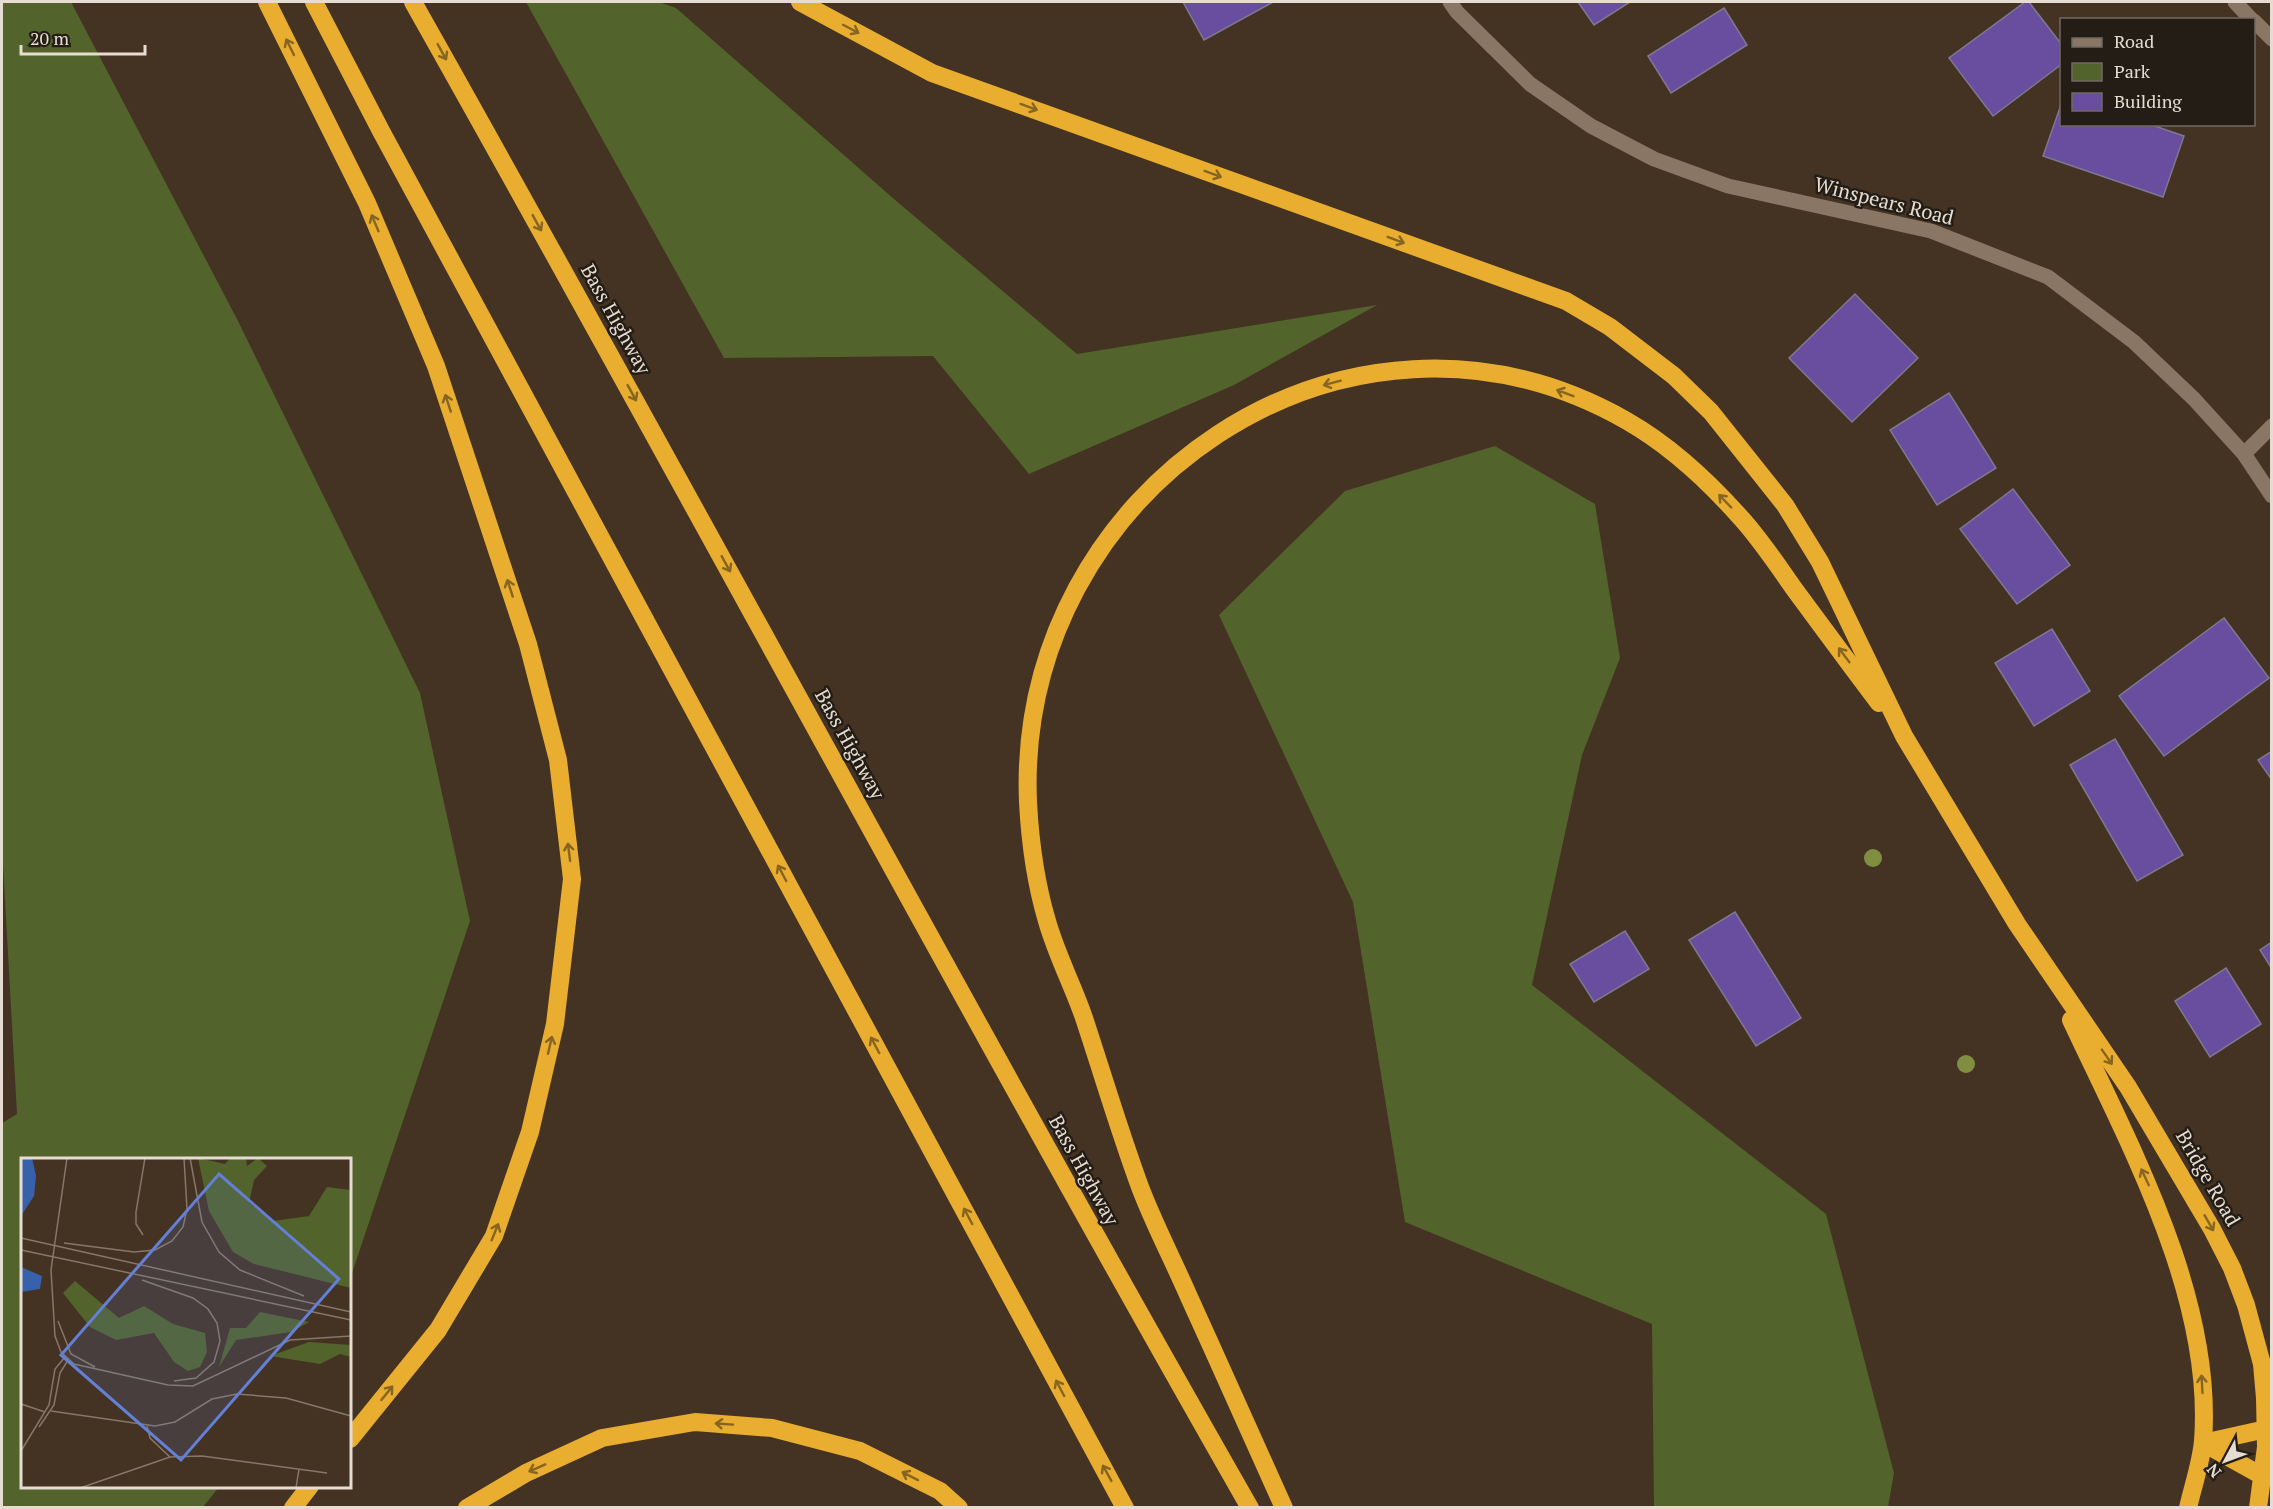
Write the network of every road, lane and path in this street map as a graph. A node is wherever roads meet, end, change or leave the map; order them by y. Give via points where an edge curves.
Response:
1 (267, 2) edge
2 (314, 2) edge
3 (413, 2) edge
4 (800, 2) edge
5 (1449, 2) edge
6 (2235, 2) edge
7 (2251, 18) edge
8 (2255, 22) edge
9 (2271, 39) edge
10 (2271, 426) edge
11 (2244, 454) junction
12 (2271, 496) edge
13 (1904, 736) junction
14 (2049, 975) junction
15 (2266, 1429) junction
16 (351, 1438) edge
17 (2203, 1443) junction
18 (2264, 1477) junction
19 (308, 1488) edge
20 (293, 1508) edge
21 (467, 1508) edge
22 (959, 1508) edge
23 (1125, 1508) edge
24 (1250, 1508) edge
25 (1284, 1508) edge
26 (2188, 1508) edge
27 (2258, 1508) edge

16 -> 1 highway via 438,1330 494,1236 530,1132 555,1024 572,879 558,760 528,644 436,366 367,203
23 -> 2 highway
3 -> 24 highway, Bass Highway via 1098,1243
4 -> 13 highway via 932,73 1566,301 1610,327 1674,376 1711,412 1785,505 1820,562
5 - 11 street, Winspears Road via 1530,84 1590,126 1654,159 1728,186 1931,231 2048,277 2134,342
6 - 7 street
8 - 9 street
10 - 11 street
11 - 12 street, Winspears Road
13 - 14 highway, Bridge Road
13 -> 25 highway via 1744,520 1708,484 1630,422 1550,387 1461,370 1375,373 1327,384 1266,405 1218,433 1180,461 1130,511 1073,593 1038,695 1029,748 1028,802 1034,856 1046,921 1080,1007 1141,1190
14 -> 15 highway, Bridge Road via 2128,1086 2232,1268 2260,1355
17 -> 14 highway, Bridge Road via 2201,1371 2174,1254 2153,1194
15 - 17 highway
15 - 18 highway, Bridge Road
17 - 18 highway
17 - 26 highway, Bridge Road
18 - 27 highway, Bridge Road
19 - 20 highway
22 -> 21 highway via 940,1491 860,1451 772,1428 695,1422 602,1438 526,1473

